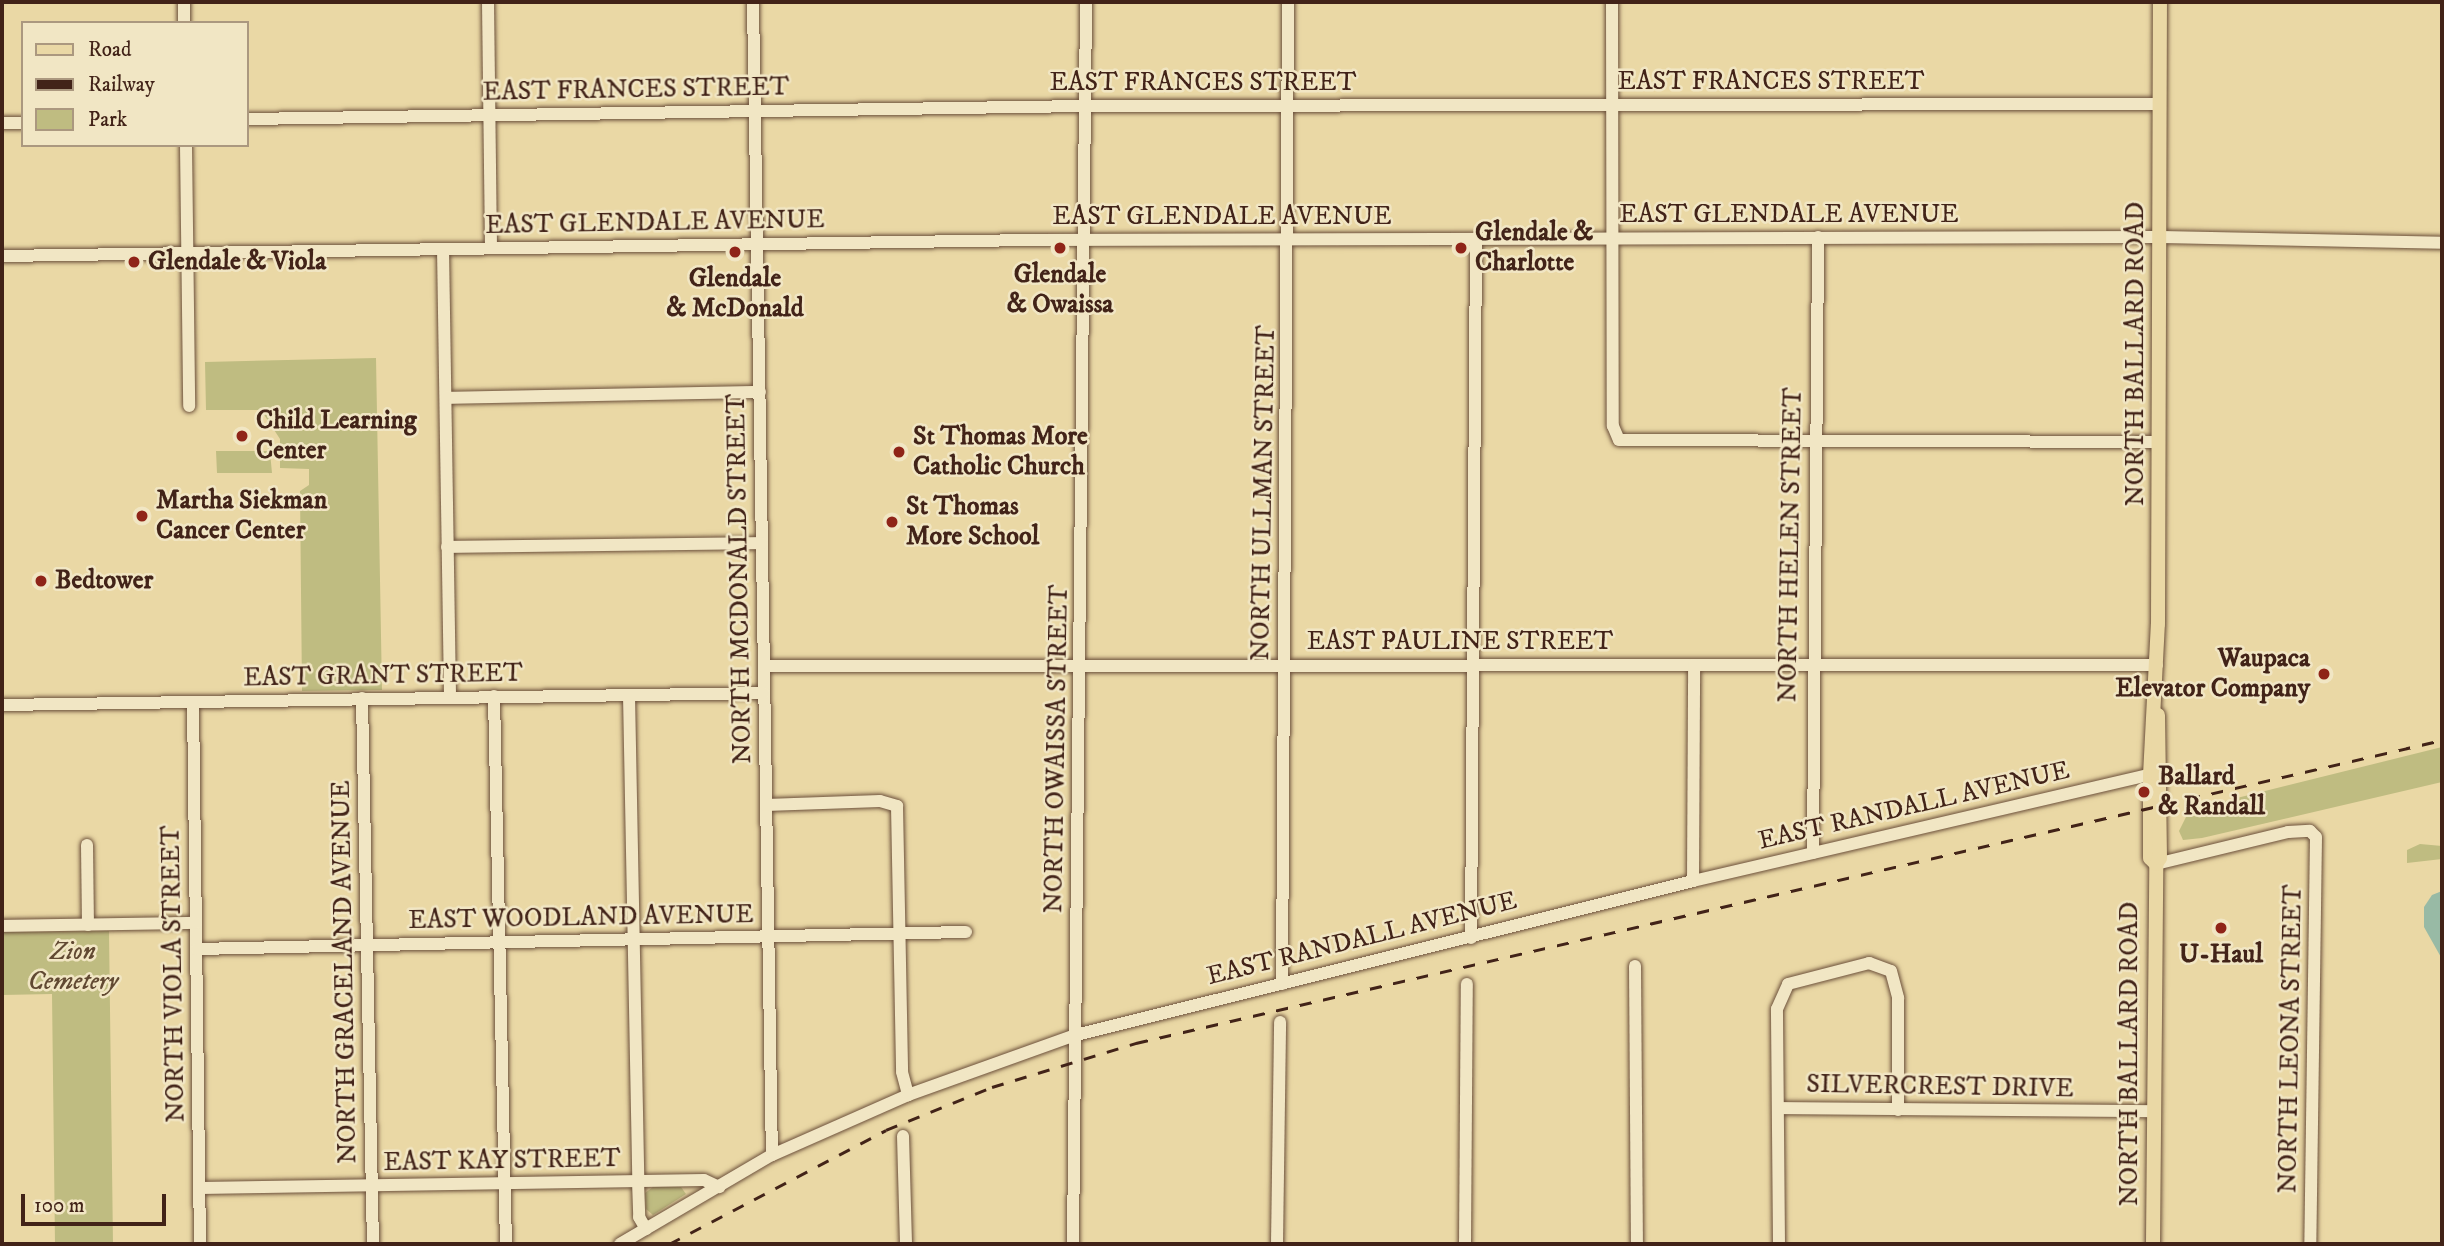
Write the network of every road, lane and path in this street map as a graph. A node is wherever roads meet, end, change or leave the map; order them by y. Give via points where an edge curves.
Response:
1 (184, 2) edge
2 (488, 2) edge
3 (753, 2) edge
4 (1086, 2) edge
5 (1288, 2) edge
6 (1612, 2) edge
7 (2160, 2) edge
8 (184, 21) edge
9 (1613, 104) junction
10 (2160, 104) junction
11 (1086, 106) junction
12 (1289, 106) junction
13 (755, 111) junction
14 (489, 115) junction
15 (248, 119) edge
16 (2, 123) edge
17 (21, 123) edge
18 (186, 147) edge
19 (1818, 237) junction
20 (2162, 237) junction
21 (1290, 239) junction
22 (1476, 239) junction
23 (1613, 239) junction
24 (1085, 241) junction
25 (2442, 243) edge
26 (757, 244) junction
27 (491, 248) junction
28 (443, 249) junction
29 (188, 252) junction
30 (2, 256) edge
31 (760, 392) junction
32 (446, 398) junction
33 (189, 406) dead end
34 (1815, 442) junction
35 (2160, 442) junction
36 (762, 543) junction
37 (447, 547) junction
38 (1471, 664) junction
39 (1813, 664) junction
40 (1080, 665) junction
41 (1284, 665) junction
42 (1694, 665) junction
43 (2157, 665) junction
44 (764, 666) junction
45 (764, 693) junction
46 (629, 695) junction
47 (450, 696) junction
48 (495, 696) junction
49 (362, 698) junction
50 (193, 703) junction
51 (2, 705) edge
52 (2157, 706) junction
53 (2150, 775) junction
54 (766, 804) junction
55 (87, 845) dead end
56 (1813, 853) junction
57 (2155, 864) junction
58 (1693, 881) junction
59 (196, 923) junction
60 (88, 925) junction
61 (2, 926) edge
62 (966, 933) dead end
63 (901, 934) junction
64 (768, 937) junction
65 (1471, 939) junction
66 (633, 940) junction
67 (500, 942) junction
68 (368, 945) junction
69 (197, 949) junction
70 (1635, 965) dead end
71 (1282, 984) junction
72 (1467, 984) dead end
73 (1280, 1022) dead end
74 (1076, 1035) junction
75 (908, 1095) junction
76 (1778, 1108) junction
77 (1898, 1110) junction
78 (2154, 1111) junction
79 (903, 1136) dead end
80 (772, 1155) junction
81 (638, 1181) junction
82 (505, 1184) junction
83 (373, 1186) junction
84 (719, 1187) junction
85 (200, 1188) junction
86 (646, 1229) junction
87 (201, 1244) edge
88 (373, 1244) edge
89 (506, 1244) edge
90 (620, 1244) edge
91 (906, 1244) edge
92 (1073, 1244) edge
93 (1278, 1244) edge
94 (1465, 1244) edge
95 (1637, 1244) edge
96 (1779, 1244) edge
97 (2153, 1244) edge
98 (2310, 1244) edge

1 - 8 street
2 - 14 street
3 - 13 street, NORTH MCDONALD STREET
4 - 11 street, NORTH OWAISSA STREET
5 - 12 street, NORTH ULLMAN STREET
6 - 9 street
7 - 10 main road, NORTH BALLARD ROAD
9 - 10 street, EAST FRANCES STREET
9 - 12 street, EAST FRANCES STREET
9 - 23 street
10 - 20 main road, NORTH BALLARD ROAD
11 - 12 street, EAST FRANCES STREET
11 - 13 street, EAST FRANCES STREET
11 - 24 street, NORTH OWAISSA STREET
12 - 21 street, NORTH ULLMAN STREET
13 - 14 street, EAST FRANCES STREET
13 - 26 street, NORTH MCDONALD STREET
14 - 15 street, EAST FRANCES STREET
14 - 27 street
16 - 17 street
18 - 29 street
19 - 20 street, EAST GLENDALE AVENUE
19 - 23 street, EAST GLENDALE AVENUE
19 - 34 street, NORTH HELEN STREET
20 - 25 street, EAST GLENDALE AVENUE
20 - 35 main road, NORTH BALLARD ROAD
21 - 22 street, EAST GLENDALE AVENUE
21 - 24 street, EAST GLENDALE AVENUE
21 - 41 street, NORTH ULLMAN STREET
22 - 23 street, EAST GLENDALE AVENUE
22 - 38 street
23 - 34 street via 1613,426 1619,440
24 - 26 street, EAST GLENDALE AVENUE
24 - 40 street, NORTH OWAISSA STREET
26 - 27 street, EAST GLENDALE AVENUE
26 - 31 street, NORTH MCDONALD STREET
27 - 28 street, EAST GLENDALE AVENUE
28 - 29 street, EAST GLENDALE AVENUE
28 - 32 street
29 - 30 street, EAST GLENDALE AVENUE
29 - 33 street
31 - 32 street
31 - 36 street, NORTH MCDONALD STREET
32 - 37 street
34 - 35 street
34 - 39 street, NORTH HELEN STREET
35 - 43 main road, NORTH BALLARD ROAD
36 - 37 street
36 - 44 street, NORTH MCDONALD STREET
37 - 47 street
38 - 41 street, EAST PAULINE STREET
38 - 42 street, EAST PAULINE STREET
38 - 65 street
39 - 42 street, EAST PAULINE STREET
39 - 43 street, EAST PAULINE STREET
39 - 56 street, NORTH HELEN STREET
40 - 41 street, EAST PAULINE STREET
40 - 44 street, EAST PAULINE STREET
40 - 74 street, NORTH OWAISSA STREET
41 - 71 street, NORTH ULLMAN STREET
42 - 58 street
43 - 52 main road, NORTH BALLARD ROAD
44 - 45 street, NORTH MCDONALD STREET
45 - 46 street, EAST GRANT STREET
45 - 54 street, NORTH MCDONALD STREET
46 - 48 street, EAST GRANT STREET
46 - 66 street
47 - 48 street, EAST GRANT STREET
47 - 49 street, EAST GRANT STREET
48 - 67 street
49 - 50 street, EAST GRANT STREET
49 - 68 street, NORTH GRACELAND AVENUE
50 - 51 street, EAST GRANT STREET
50 - 59 street, NORTH VIOLA STREET
52 - 53 main road, NORTH BALLARD ROAD
52 - 57 main road, NORTH BALLARD ROAD via 2160,858
53 - 56 street, EAST RANDALL AVENUE
53 - 57 main road, NORTH BALLARD ROAD via 2150,858
54 - 63 street via 895,803
54 - 64 street, NORTH MCDONALD STREET
55 - 60 street
56 - 58 street, EAST RANDALL AVENUE
57 - 78 main road, NORTH BALLARD ROAD
57 - 98 street, NORTH LEONA STREET via 2288,832 2314,834
58 - 65 street, EAST RANDALL AVENUE
59 - 60 street
59 - 69 street, NORTH VIOLA STREET
60 - 61 street
62 - 63 street, EAST WOODLAND AVENUE
63 - 64 street, EAST WOODLAND AVENUE
63 - 75 street via 902,1072
64 - 66 street, EAST WOODLAND AVENUE
64 - 80 street, NORTH MCDONALD STREET
65 - 71 street, EAST RANDALL AVENUE
66 - 67 street, EAST WOODLAND AVENUE
66 - 81 street
67 - 68 street, EAST WOODLAND AVENUE
67 - 82 street
68 - 69 street, EAST WOODLAND AVENUE
68 - 83 street, NORTH GRACELAND AVENUE
69 - 85 street, NORTH VIOLA STREET
70 - 95 street
71 - 74 street, EAST RANDALL AVENUE
72 - 94 street
73 - 93 street
74 - 75 street, EAST RANDALL AVENUE
74 - 92 street, NORTH OWAISSA STREET
75 - 80 street, EAST RANDALL AVENUE
76 - 77 street, SILVERCREST DRIVE
76 - 77 street via 1782,990 1810,975 1875,963 1891,971 1896,983
76 - 96 street, SILVERCREST DRIVE
77 - 78 street, SILVERCREST DRIVE
78 - 97 main road, NORTH BALLARD ROAD
79 - 91 street
80 - 84 street, EAST RANDALL AVENUE
81 - 82 street, EAST KAY STREET
81 - 84 street, EAST KAY STREET via 704,1180
81 - 86 street via 639,1217
82 - 83 street, EAST KAY STREET
82 - 89 street
83 - 85 street, EAST KAY STREET
83 - 88 street, NORTH GRACELAND AVENUE
84 - 86 street, EAST RANDALL AVENUE
85 - 87 street, NORTH VIOLA STREET
86 - 90 street, EAST RANDALL AVENUE

